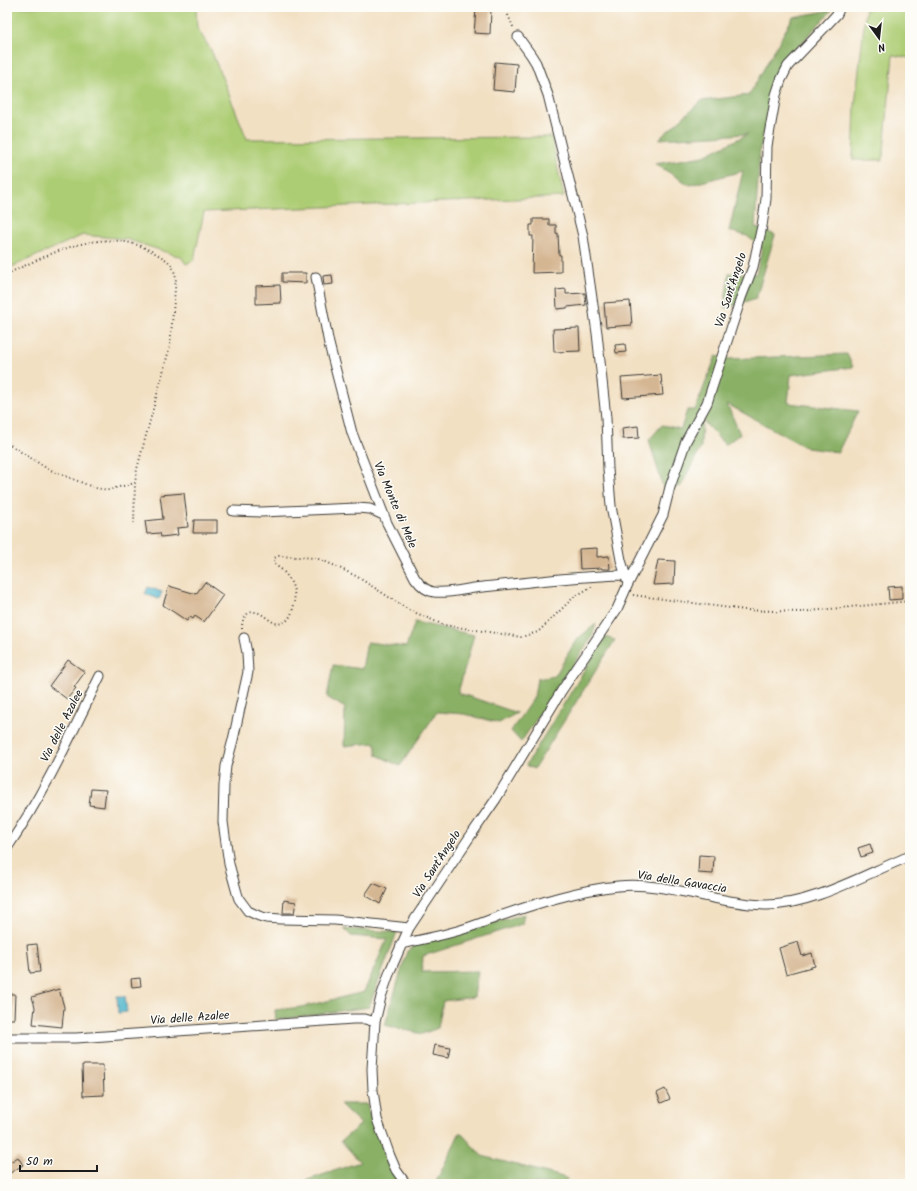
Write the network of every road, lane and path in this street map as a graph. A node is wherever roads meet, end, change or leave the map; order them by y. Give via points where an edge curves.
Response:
1 (507, 7) edge
2 (840, 7) edge
3 (518, 37) joint
4 (7, 274) edge
5 (316, 277) dead end
6 (7, 443) edge
7 (135, 484) junction
8 (233, 511) dead end
9 (383, 515) junction
10 (134, 523) dead end
11 (626, 580) junction
12 (597, 584) dead end
13 (623, 594) junction
14 (910, 601) edge
15 (244, 638) joint
16 (100, 676) dead end
17 (7, 848) edge
18 (910, 856) edge
19 (410, 928) junction
20 (401, 944) junction
21 (375, 1022) junction
22 (7, 1038) edge
23 (406, 1184) edge

1 - 3 path
2 - 11 street, Via Sant'Angelo via 788,66 781,80 767,146 766,199 753,267 707,403 686,441 663,515
3 - 11 street via 536,63 548,95 583,236 606,418 611,506
4 - 7 path via 84,242 118,240 150,250 169,261 174,268 176,278 170,346
5 - 9 street, Via Monte di Mele via 328,344 344,409
6 - 7 path via 48,469 95,488 108,490
7 - 10 path
8 - 9 street via 357,508 370,509
9 - 11 street, Via Monte di Mele via 415,578 422,587 432,592 578,577
11 - 13 street, Via Sant'Angelo
12 - 15 path via 574,597 538,632 521,637 444,625 409,610 356,576 331,564 316,558 279,556 274,558 274,562 288,577 295,595 291,616 280,624 251,612 242,622
13 - 14 path via 745,610 800,612
13 - 19 street, Via Sant'Angelo via 496,799
15 - 19 street via 248,672 226,766 223,822 229,864 239,899 248,911 266,918 335,920
16 - 17 street, Via delle Azalee via 44,790
18 - 20 street, Via della Gavaccia via 820,894 785,904 754,905 653,887 619,886 571,894 458,931
19 - 20 street, Via Sant'Angelo
20 - 21 street, Via Sant'Angelo via 381,997
21 - 22 street, Via delle Azalee via 353,1018 76,1038
21 - 23 street, Via Sant'Angelo via 372,1079 376,1111 393,1164

